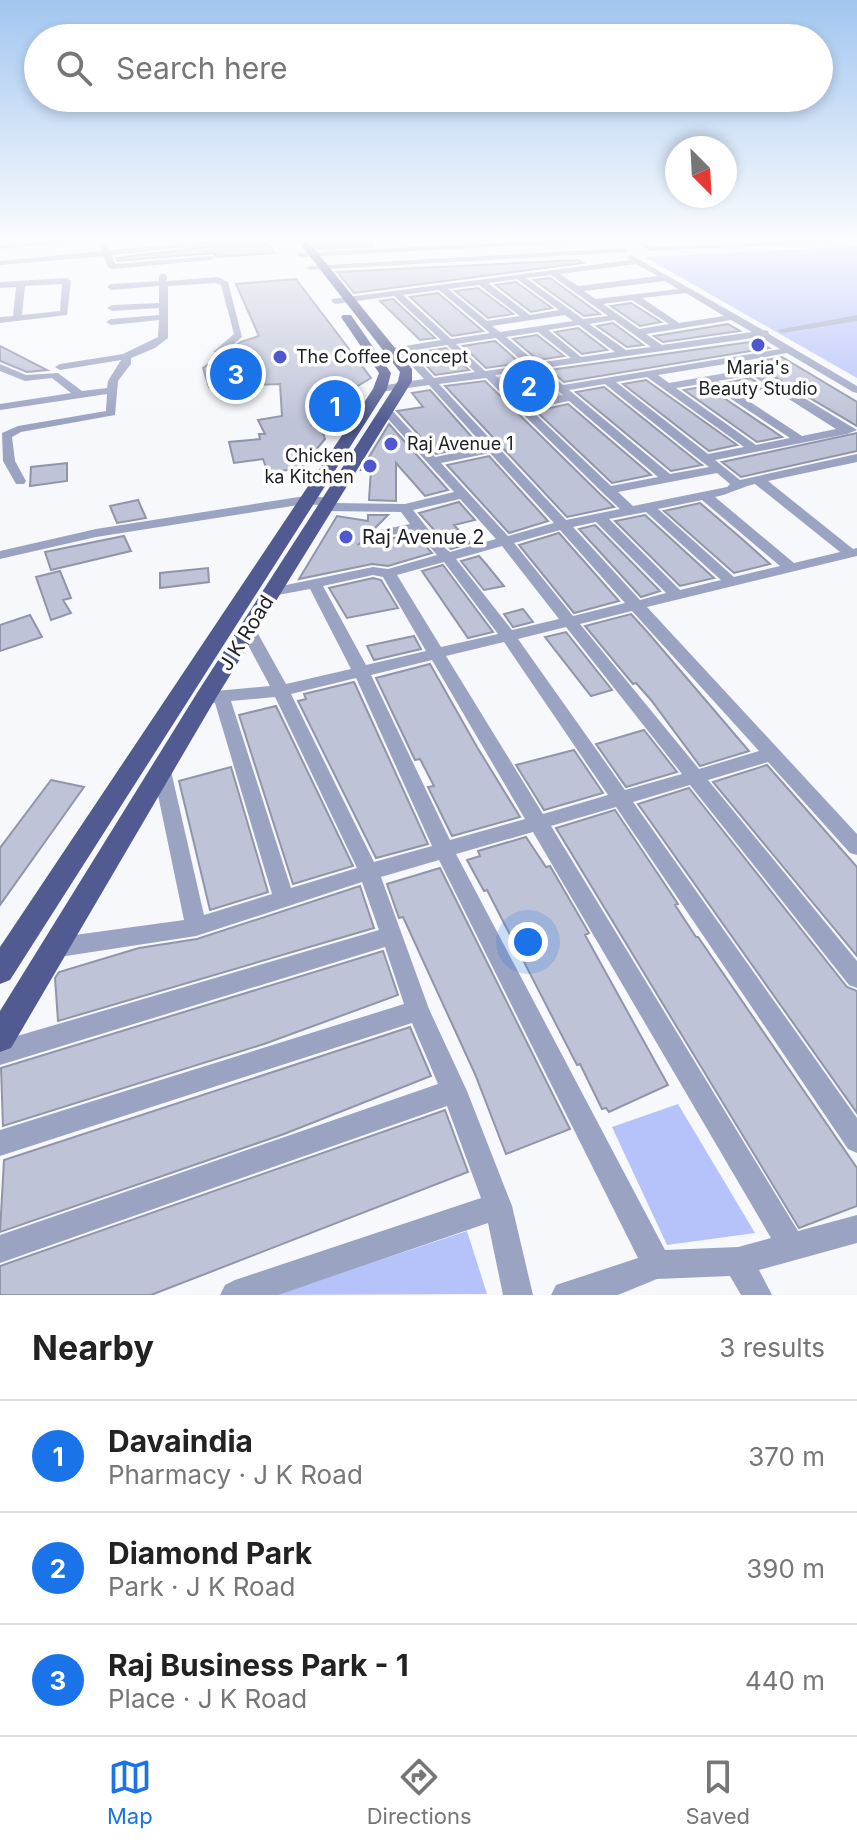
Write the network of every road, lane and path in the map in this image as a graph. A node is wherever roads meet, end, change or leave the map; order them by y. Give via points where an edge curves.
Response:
1 (17, 301) edge
2 (65, 301) edge
3 (164, 301) edge
4 (230, 301) edge
5 (343, 301) edge
6 (344, 301) edge
7 (405, 301) edge
8 (458, 301) edge
9 (506, 301) edge
10 (553, 301) edge
11 (599, 301) edge
12 (641, 301) edge
13 (706, 301) edge
14 (709, 301) edge
15 (595, 302) joint
16 (164, 305) junction
17 (112, 308) dead end
18 (567, 312) junction
19 (164, 317) junction
20 (617, 317) junction
21 (733, 317) junction
22 (17, 318) junction
23 (528, 318) junction
24 (857, 318) edge
25 (0, 320) edge
26 (111, 322) dead end
27 (582, 323) junction
28 (485, 324) junction
29 (678, 326) junction
30 (540, 329) junction
31 (782, 330) dead end
32 (638, 332) junction
33 (763, 333) junction
34 (498, 335) junction
35 (703, 341) junction
36 (449, 342) junction
37 (660, 348) junction
38 (397, 350) junction
39 (789, 350) junction
40 (218, 352) dead end
41 (623, 353) junction
42 (126, 357) junction
43 (733, 359) junction
44 (579, 360) junction
45 (0, 367) edge
46 (60, 367) dead end
47 (535, 367) junction
48 (753, 371) junction
49 (648, 373) junction
50 (486, 374) junction
51 (708, 379) junction
52 (607, 380) junction
53 (433, 383) junction
54 (392, 387) junction
55 (667, 387) junction
56 (561, 388) junction
57 (857, 388) edge
58 (113, 390) junction
59 (80, 395) junction
60 (571, 397) junction
61 (0, 407) edge
62 (522, 407) junction
63 (852, 430) edge
64 (800, 440) junction
65 (493, 449) junction
66 (754, 449) junction
67 (705, 458) junction
68 (857, 458) edge
69 (434, 461) junction
70 (719, 469) junction
71 (668, 479) junction
72 (758, 480) junction
73 (20, 481) dead end
74 (738, 484) junction
75 (608, 490) junction
76 (463, 494) junction
77 (704, 495) junction
78 (319, 502) junction
79 (648, 507) junction
80 (405, 508) junction
81 (630, 511) junction
82 (599, 517) junction
83 (563, 525) junction
84 (419, 526) junction
85 (371, 536) dead end
86 (505, 541) junction
87 (854, 553) edge
88 (0, 555) edge
89 (447, 556) junction
90 (791, 568) junction
91 (388, 573) junction
92 (731, 582) junction
93 (314, 583) junction
94 (272, 592) junction
95 (677, 596) junction
96 (636, 605) junction
97 (570, 621) junction
98 (249, 632) junction
99 (507, 635) junction
100 (435, 654) junction
101 (361, 671) junction
102 (190, 679) junction
103 (281, 691) junction
104 (213, 693) junction
105 (772, 754) junction
106 (162, 771) junction
107 (694, 777) junction
108 (619, 800) junction
109 (537, 823) junction
110 (857, 847) edge
111 (444, 850) junction
112 (369, 872) junction
113 (284, 900) junction
114 (196, 927) junction
115 (393, 935) junction
116 (52, 948) junction
117 (0, 971) edge
118 (857, 978) edge
119 (418, 1010) junction
120 (0, 1038) edge
121 (0, 1053) edge
122 (454, 1091) junction
123 (857, 1140) edge
124 (0, 1143) edge
125 (498, 1206) junction
126 (857, 1229) edge
127 (791, 1245) junction
128 (0, 1249) edge
129 (738, 1261) junction
130 (657, 1265) junction
131 (623, 1288) edge
132 (235, 1295) edge
133 (518, 1295) edge
134 (566, 1295) edge
135 (757, 1295) edge

1 - 22 street
2 - 22 street via 64,313
3 - 16 street
4 - 40 street via 239,335
5 - 54 main road
6 - 38 main road
7 - 36 street
8 - 28 street
9 - 23 street
10 - 18 street
11 - 15 street
12 - 29 street
13 - 21 street
14 - 33 street
15 - 20 street
16 - 17 street
16 - 19 street
18 - 23 street
18 - 27 street
19 - 26 street
19 - 42 street via 163,338
20 - 27 street
20 - 32 street
21 - 29 street
21 - 33 street
22 - 25 street
23 - 28 street
24 - 31 street
27 - 30 street
27 - 41 street
28 - 34 street
29 - 32 street
30 - 34 street
30 - 44 street
32 - 37 street
33 - 35 street
33 - 39 street
33 - 57 street
34 - 36 street
34 - 47 street
35 - 37 street
35 - 43 street
36 - 38 street
36 - 50 street
37 - 41 street
38 - 53 street
38 - 54 main road
39 - 43 street
39 - 57 street
41 - 44 street
42 - 46 street
42 - 58 street
43 - 48 street
43 - 49 street
44 - 47 street
45 - 59 street via 25,378 54,375
47 - 50 street
47 - 56 street
48 - 51 street
48 - 63 street
49 - 52 street
49 - 55 street
50 - 53 street
50 - 62 street
51 - 55 street
51 - 64 street
52 - 56 street
52 - 67 street
53 - 54 street
53 - 65 street
54 - 69 street
54 - 78 main road, J K Road
55 - 66 street
56 - 60 street
58 - 59 street
58 - 73 street via 111,413 6,435 9,461
59 - 61 street
60 - 62 street
60 - 71 street
62 - 75 street
63 - 64 street
64 - 66 street
65 - 69 street
65 - 83 street
66 - 67 street
67 - 70 street
68 - 72 street
69 - 76 street
70 - 71 street
70 - 74 street
71 - 75 street
72 - 74 street
72 - 87 street
74 - 77 street
75 - 81 street
76 - 80 street
76 - 86 street
77 - 79 street
77 - 90 street
78 - 80 street
78 - 88 street via 96,533
78 - 94 main road, J K Road
78 - 102 main road, J K Road
79 - 81 street
79 - 92 street
80 - 84 street
81 - 82 street
82 - 83 street
82 - 95 street
83 - 86 street
83 - 96 street
84 - 85 street
84 - 89 street
86 - 89 street
86 - 97 street
87 - 90 street
89 - 91 street
89 - 99 street
90 - 92 street
91 - 93 street
91 - 100 street
92 - 95 street
93 - 94 street
93 - 101 street
94 - 98 main road, J K Road
95 - 96 street
96 - 97 street
96 - 105 street
97 - 99 street
97 - 107 street
98 - 103 street
98 - 104 main road, J K Road
99 - 100 street
99 - 108 street
100 - 101 street
100 - 109 street
101 - 103 street
101 - 111 street
102 - 104 main road
102 - 117 main road, J K Road
103 - 104 street
103 - 112 street
104 - 106 main road, J K Road
104 - 113 street
105 - 107 street
105 - 110 street
106 - 114 street
106 - 116 main road, J K Road
107 - 108 street
107 - 118 street
108 - 109 street
108 - 123 street
109 - 111 street
109 - 127 street
111 - 112 street
111 - 130 street
112 - 113 street
112 - 115 street
113 - 114 street
114 - 116 street
115 - 119 street
115 - 121 street
116 - 120 main road, J K Road
119 - 122 street
119 - 124 street
122 - 125 street
122 - 128 street
125 - 132 street
125 - 133 street
126 - 127 street
127 - 129 street
129 - 130 street
129 - 135 street
130 - 131 street
131 - 134 street

